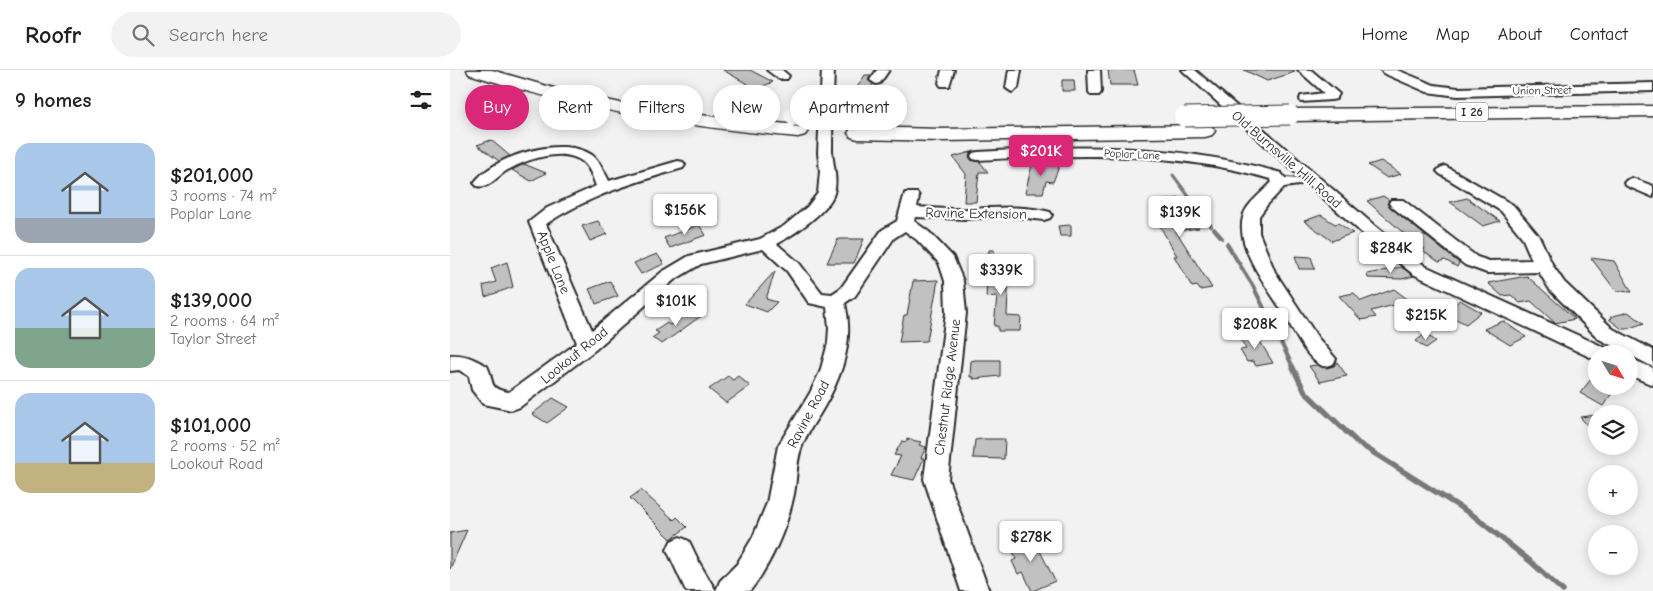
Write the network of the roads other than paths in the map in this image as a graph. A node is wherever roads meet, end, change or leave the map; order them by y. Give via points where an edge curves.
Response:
1 (460, 70) edge
2 (475, 70) edge
3 (828, 70) edge
4 (948, 70) edge
5 (1015, 70) edge
6 (1094, 70) edge
7 (1188, 70) edge
8 (1304, 70) edge
9 (1387, 70) edge
10 (580, 83) dead end
11 (945, 83) dead end
12 (1653, 87) edge
13 (1012, 88) dead end
14 (1094, 92) dead end
15 (1306, 99) dead end
16 (1653, 111) edge
17 (1297, 121) junction
18 (790, 122) edge
19 (790, 123) edge
20 (907, 123) edge
21 (1653, 125) edge
22 (895, 130) edge
23 (978, 156) dead end
24 (678, 166) dead end
25 (1445, 171) dead end
26 (1311, 180) junction
27 (1632, 182) dead end
28 (482, 183) dead end
29 (1280, 183) junction
30 (605, 187) junction
31 (1653, 192) edge
32 (1397, 203) dead end
33 (908, 210) junction
34 (1044, 215) dead end
35 (766, 243) junction
36 (1544, 266) junction
37 (835, 300) junction
38 (588, 345) junction
39 (1588, 348) edge
40 (1326, 359) dead end
41 (1653, 359) edge
42 (450, 363) edge
43 (1638, 370) edge
44 (1653, 377) edge
45 (680, 550) dead end
46 (702, 591) edge
47 (730, 591) edge
48 (974, 591) edge

1 - 2 highway
2 - 19 highway, I 26 via 609,107 719,124
3 - 35 street, Lookout Road via 826,194 790,230
4 - 11 street
5 - 13 street
6 - 14 street
7 - 26 street, Old Burnsville Hill Road
8 - 15 street via 1333,94
9 - 12 street, Union Street via 1431,89 1458,92
10 - 18 highway, I 26 via 622,94
16 - 17 highway, I 26
17 - 20 highway, I 26, bridge via 1184,117
17 - 21 highway, I 26
17 - 22 highway, I 26 via 1205,130 941,135
23 - 29 street, Poplar Lane via 1048,151 1200,159 1254,169 1276,176
24 - 30 street via 634,176
25 - 36 street via 1506,208 1530,236
26 - 29 street
26 - 39 street, Old Burnsville Hill Road via 1419,270
27 - 31 street
28 - 30 street via 488,175 508,164 540,153 562,150 589,159
29 - 40 street via 1251,216 1250,233 1266,273 1311,343
30 - 38 street, Apple Lane via 537,222
32 - 36 street via 1480,265
33 - 34 street, Ravine Extension via 966,214 1009,211
33 - 37 street via 851,289
33 - 48 street, Chestnut Ridge Avenue via 923,236 947,261 954,281 956,313 936,479
35 - 37 street via 793,267 816,298
35 - 38 street, Lookout Road via 695,260 668,276
36 - 41 street via 1557,286 1606,334
37 - 47 street, Ravine Road via 839,328 831,370 822,392 792,439 787,452 782,494 761,549 744,577
38 - 42 street, Lookout Road via 512,401 492,399 483,390 479,372 462,362
43 - 44 street
45 - 46 street via 690,574

